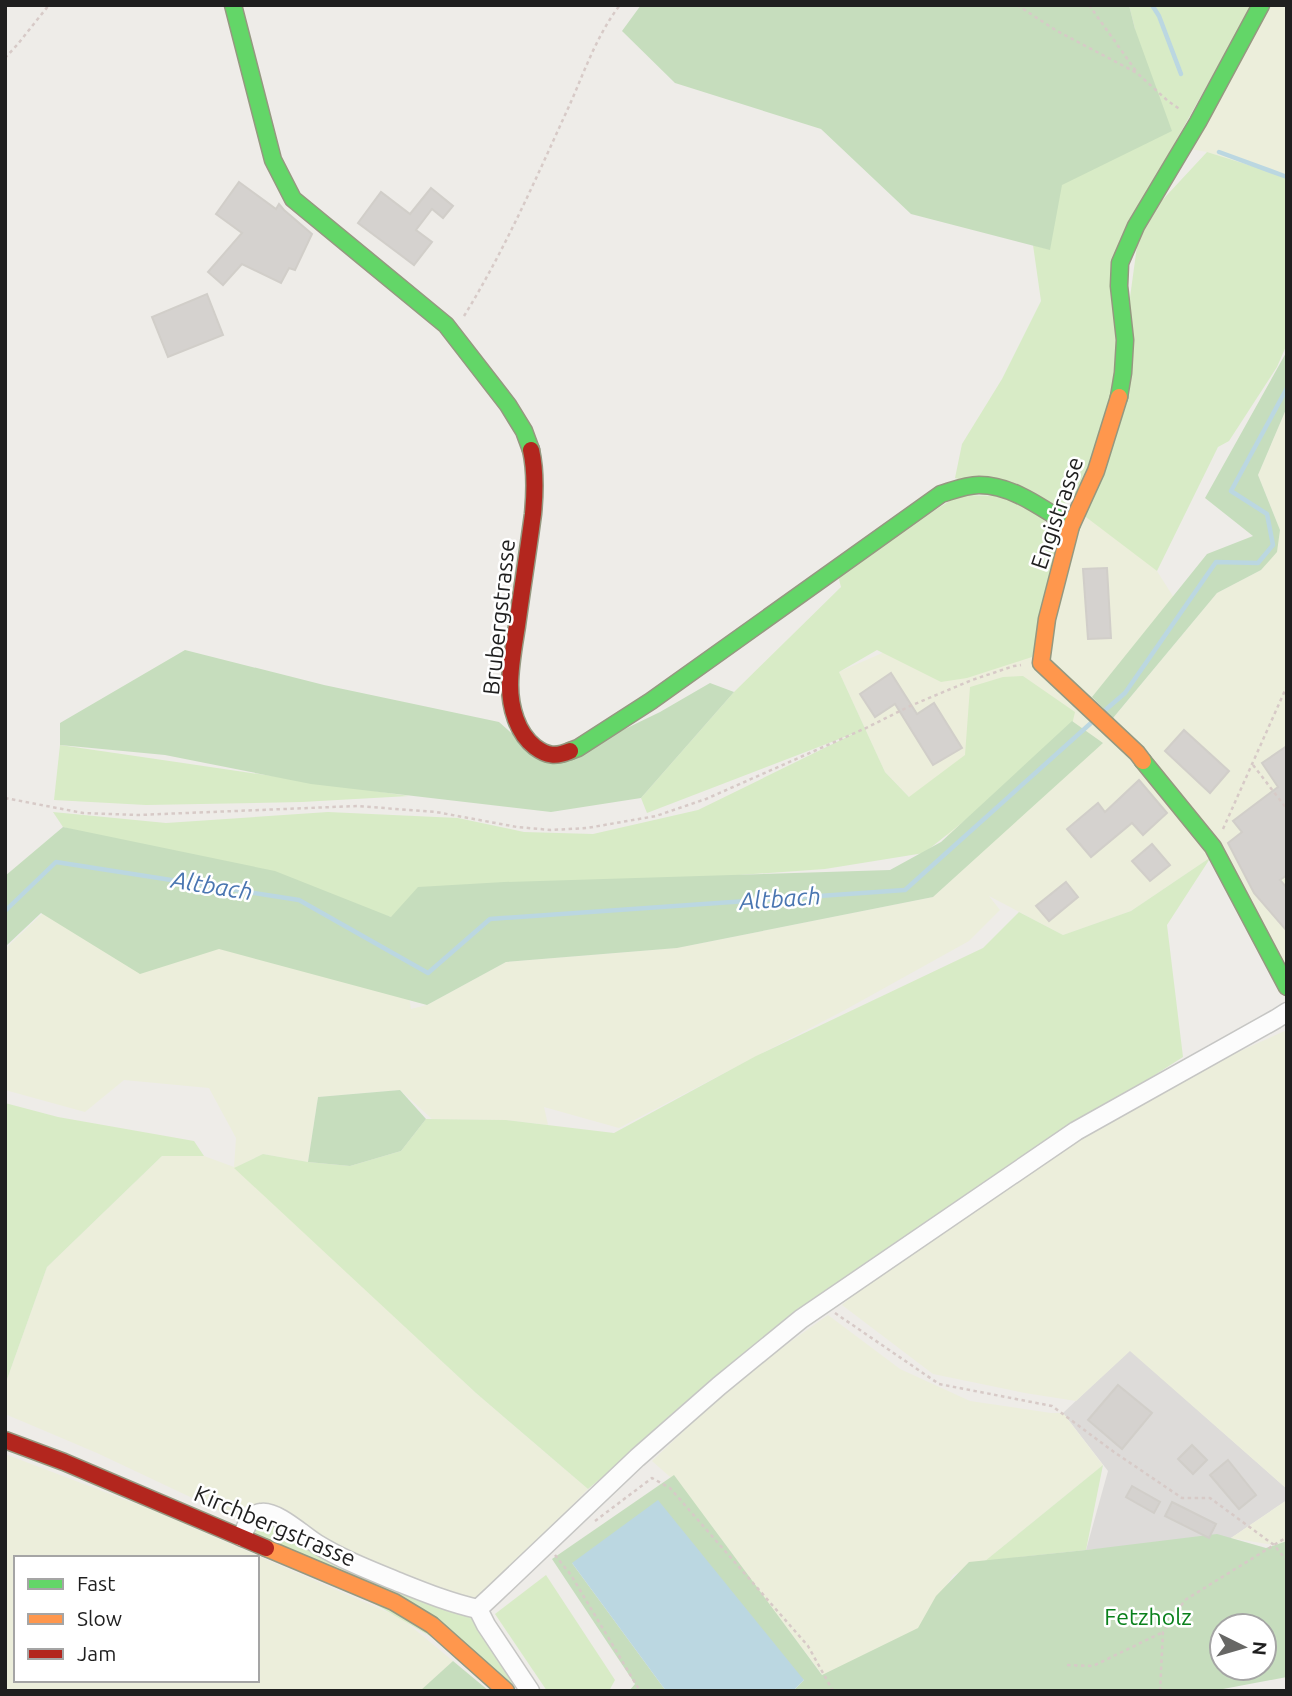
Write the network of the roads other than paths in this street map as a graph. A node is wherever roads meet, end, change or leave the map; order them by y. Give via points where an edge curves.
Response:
1 (233, 5) edge
2 (1261, 5) edge
3 (1071, 526) junction
4 (1287, 987) edge
5 (1287, 1012) edge
6 (5, 1440) edge
7 (242, 1537) junction
8 (478, 1609) junction
9 (506, 1691) edge
10 (530, 1691) edge

1 - 3 street, Brubergstrasse via 273,160 293,199 446,325 524,431 535,477 510,686 520,730 543,753 561,755 578,748 651,701 942,494 988,485
2 - 3 street, Engistrasse via 1136,226 1120,263 1125,340 1119,399 1096,471
3 - 4 street, Engistrasse via 1047,619 1041,663 1137,753 1213,847
5 - 8 street via 1076,1131 801,1319 637,1458
6 - 7 street, Kirchbergstrasse
7 - 8 street via 253,1516 268,1513 361,1567
7 - 9 street, Kirchbergstrasse via 415,1614
8 - 10 street

